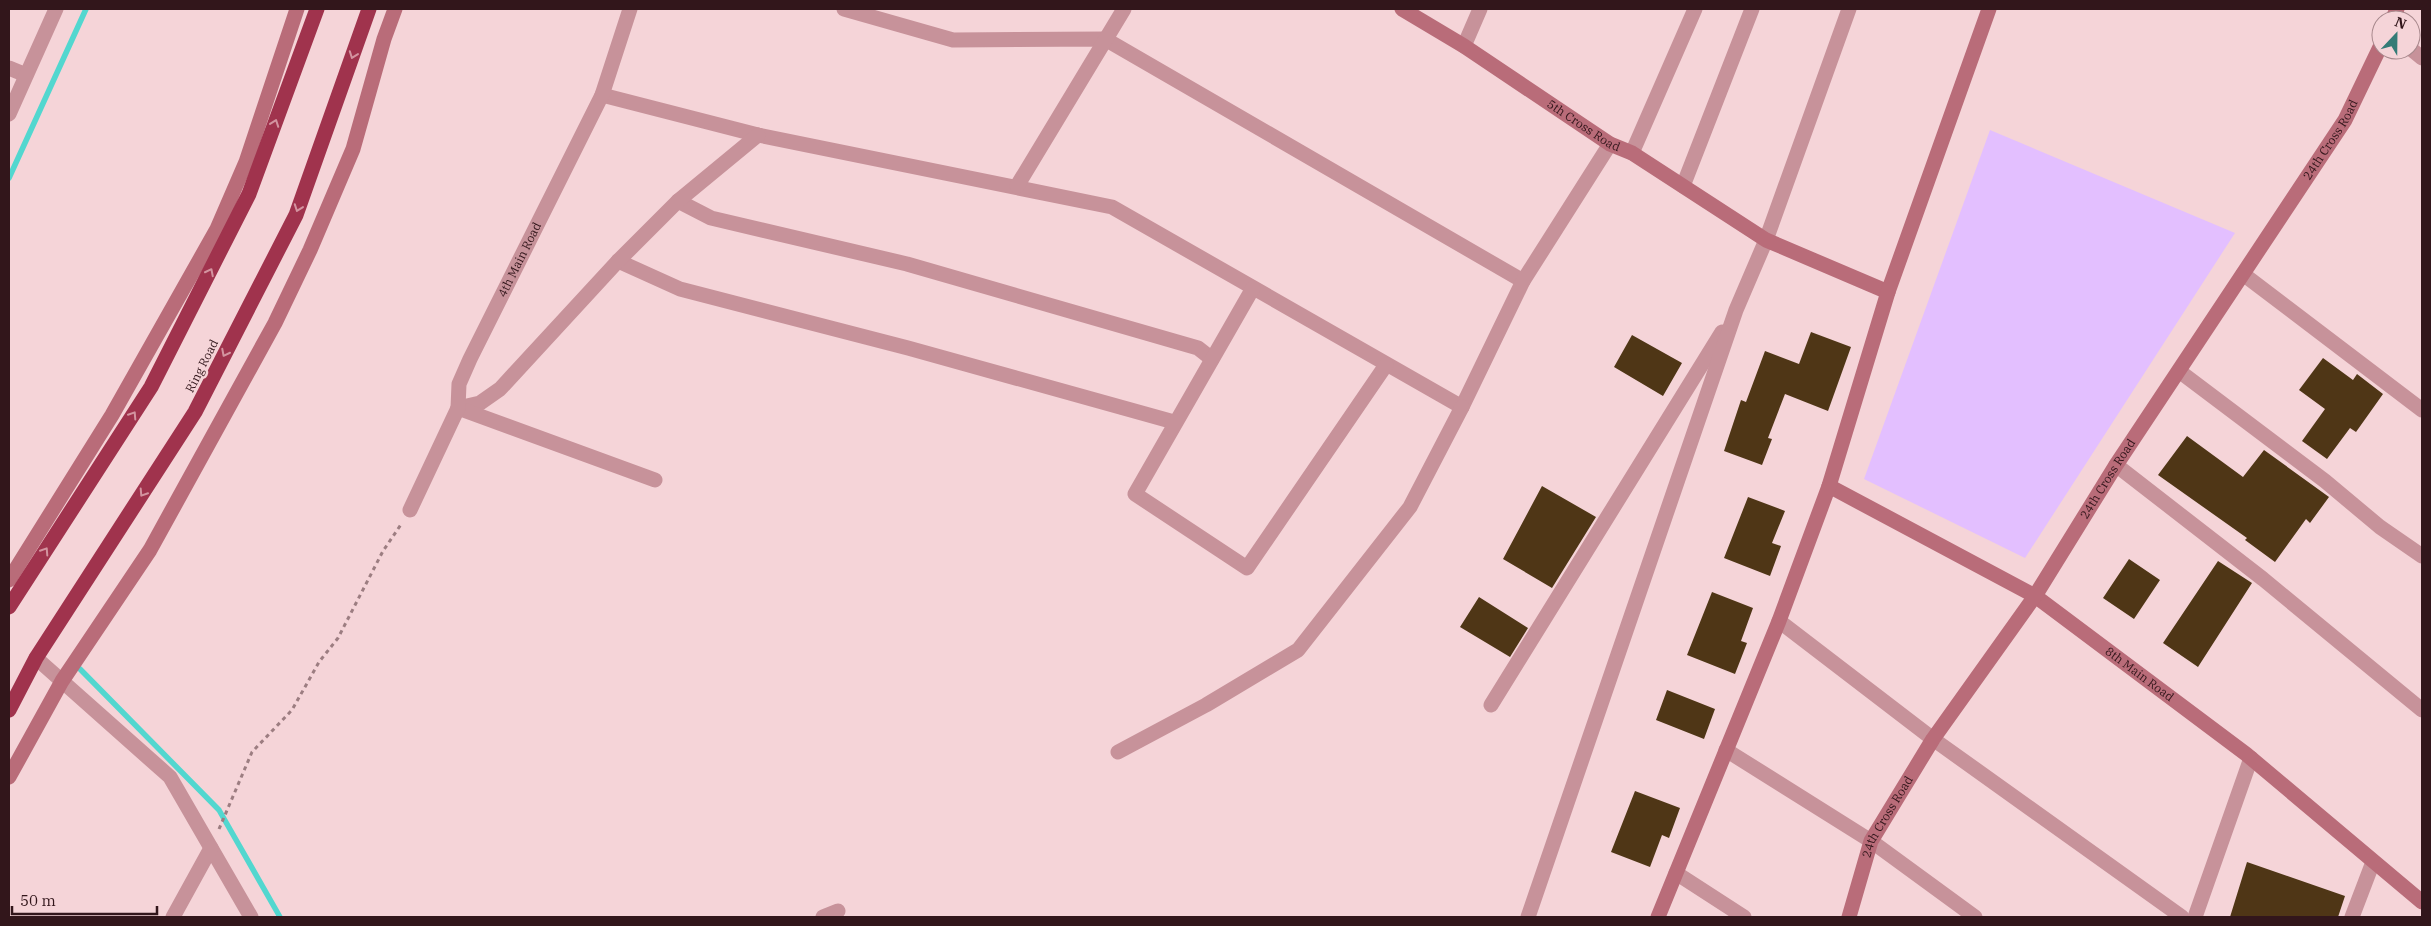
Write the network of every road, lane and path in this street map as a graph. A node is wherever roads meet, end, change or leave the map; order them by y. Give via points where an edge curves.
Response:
1 (56, 9) edge
2 (297, 9) edge
3 (316, 9) edge
4 (369, 9) edge
5 (395, 9) edge
6 (630, 9) edge
7 (844, 9) edge
8 (1124, 9) edge
9 (1402, 9) edge
10 (1480, 9) edge
11 (1695, 9) edge
12 (1752, 9) edge
13 (1849, 9) edge
14 (1989, 9) edge
15 (1105, 39) junction
16 (1464, 46) junction
17 (2374, 60) edge
18 (9, 68) edge
19 (26, 75) junction
20 (602, 94) junction
21 (9, 114) edge
22 (758, 135) junction
23 (1610, 144) junction
24 (1632, 153) junction
25 (1017, 186) junction
26 (1683, 186) junction
27 (678, 201) junction
28 (1766, 240) junction
29 (618, 261) junction
30 (2243, 274) junction
31 (1523, 281) junction
32 (1253, 288) junction
33 (1888, 292) junction
34 (1736, 310) junction
35 (1212, 358) junction
36 (1386, 364) junction
37 (2179, 370) junction
38 (1462, 407) junction
39 (458, 408) junction
40 (2422, 410) edge
41 (1174, 422) junction
42 (2116, 465) junction
43 (655, 480) dead end
44 (1829, 486) junction
45 (410, 510) joint
46 (2422, 556) edge
47 (16, 578) edge
48 (2034, 596) junction
49 (9, 607) edge
50 (1779, 621) junction
51 (36, 658) junction
52 (62, 681) junction
53 (1491, 705) dead end
54 (9, 710) edge
55 (2422, 710) edge
56 (1934, 739) junction
57 (1726, 750) junction
58 (1118, 752) dead end
59 (2251, 758) junction
60 (9, 777) edge
61 (218, 832) dead end
62 (1871, 841) junction
63 (211, 848) junction
64 (2373, 862) junction
65 (1676, 873) junction
66 (2422, 902) edge
67 (838, 911) dead end
68 (173, 917) edge
69 (251, 917) edge
70 (823, 917) edge
71 (1528, 917) edge
72 (1658, 917) edge
73 (1744, 917) edge
74 (1849, 917) edge
75 (1975, 917) edge
76 (2182, 917) edge
77 (2195, 917) edge
78 (2352, 917) edge

1 - 19 street
2 - 47 street via 246,162 217,229
47 -> 3 highway via 151,387 249,194
4 -> 51 highway, Ring Road via 296,215 195,412
5 - 52 street via 354,149 275,323 150,550
6 - 20 street, 4th Main Road
7 - 15 street via 953,40
8 - 15 street
9 - 16 street, 5th Cross Road
10 - 16 street
11 - 24 street
12 - 26 street
13 - 28 street
14 - 33 street
15 - 25 street
15 - 31 street
16 - 23 street, 5th Cross Road
17 - 30 street, 24th Cross Road via 2345,120
18 - 19 street
19 - 21 street
20 - 22 street
20 - 39 street, 4th Main Road via 470,358 459,384
22 - 25 street
22 - 27 street
23 - 24 street, 5th Cross Road
23 - 31 street
24 - 26 street, 5th Cross Road
25 - 32 street via 1112,207
26 - 28 street, 5th Cross Road
27 - 29 street
27 - 35 street via 711,218 907,264 1198,348
28 - 33 street, 5th Cross Road
28 - 34 street
29 - 39 street via 500,390 480,403
29 - 41 street via 680,290 908,348
30 - 37 street, 24th Cross Road
30 - 40 street
31 - 38 street
32 - 35 street
32 - 36 street
33 - 44 street
34 - 53 street
34 - 71 street
35 - 41 street
36 - 38 street
36 - 41 street via 1247,568 1134,494
37 - 42 street, 24th Cross Road
37 - 46 street
38 - 58 street via 1410,507 1298,650
39 - 43 street
39 - 45 street, 4th Main Road
42 - 48 street, 24th Cross Road
42 - 55 street via 2263,579
44 - 48 street, 8th Main Road
44 - 50 street
45 - 61 path via 383,550 338,638 319,662 292,710 252,752
47 - 49 highway
48 - 56 street, 24th Cross Road
48 - 59 street, 8th Main Road
50 - 56 street
50 - 57 street
51 - 52 street
51 - 54 highway, Ring Road
52 - 60 street
52 - 63 street via 170,777
56 - 62 street, 24th Cross Road
56 - 76 street
57 - 62 street
57 - 65 street
59 - 64 street, 8th Main Road
59 - 77 street
62 - 74 street, 24th Cross Road
62 - 75 street
63 - 68 street
63 - 69 street
64 - 66 street, 8th Main Road
64 - 78 street
65 - 72 street
65 - 73 street
67 - 70 street

